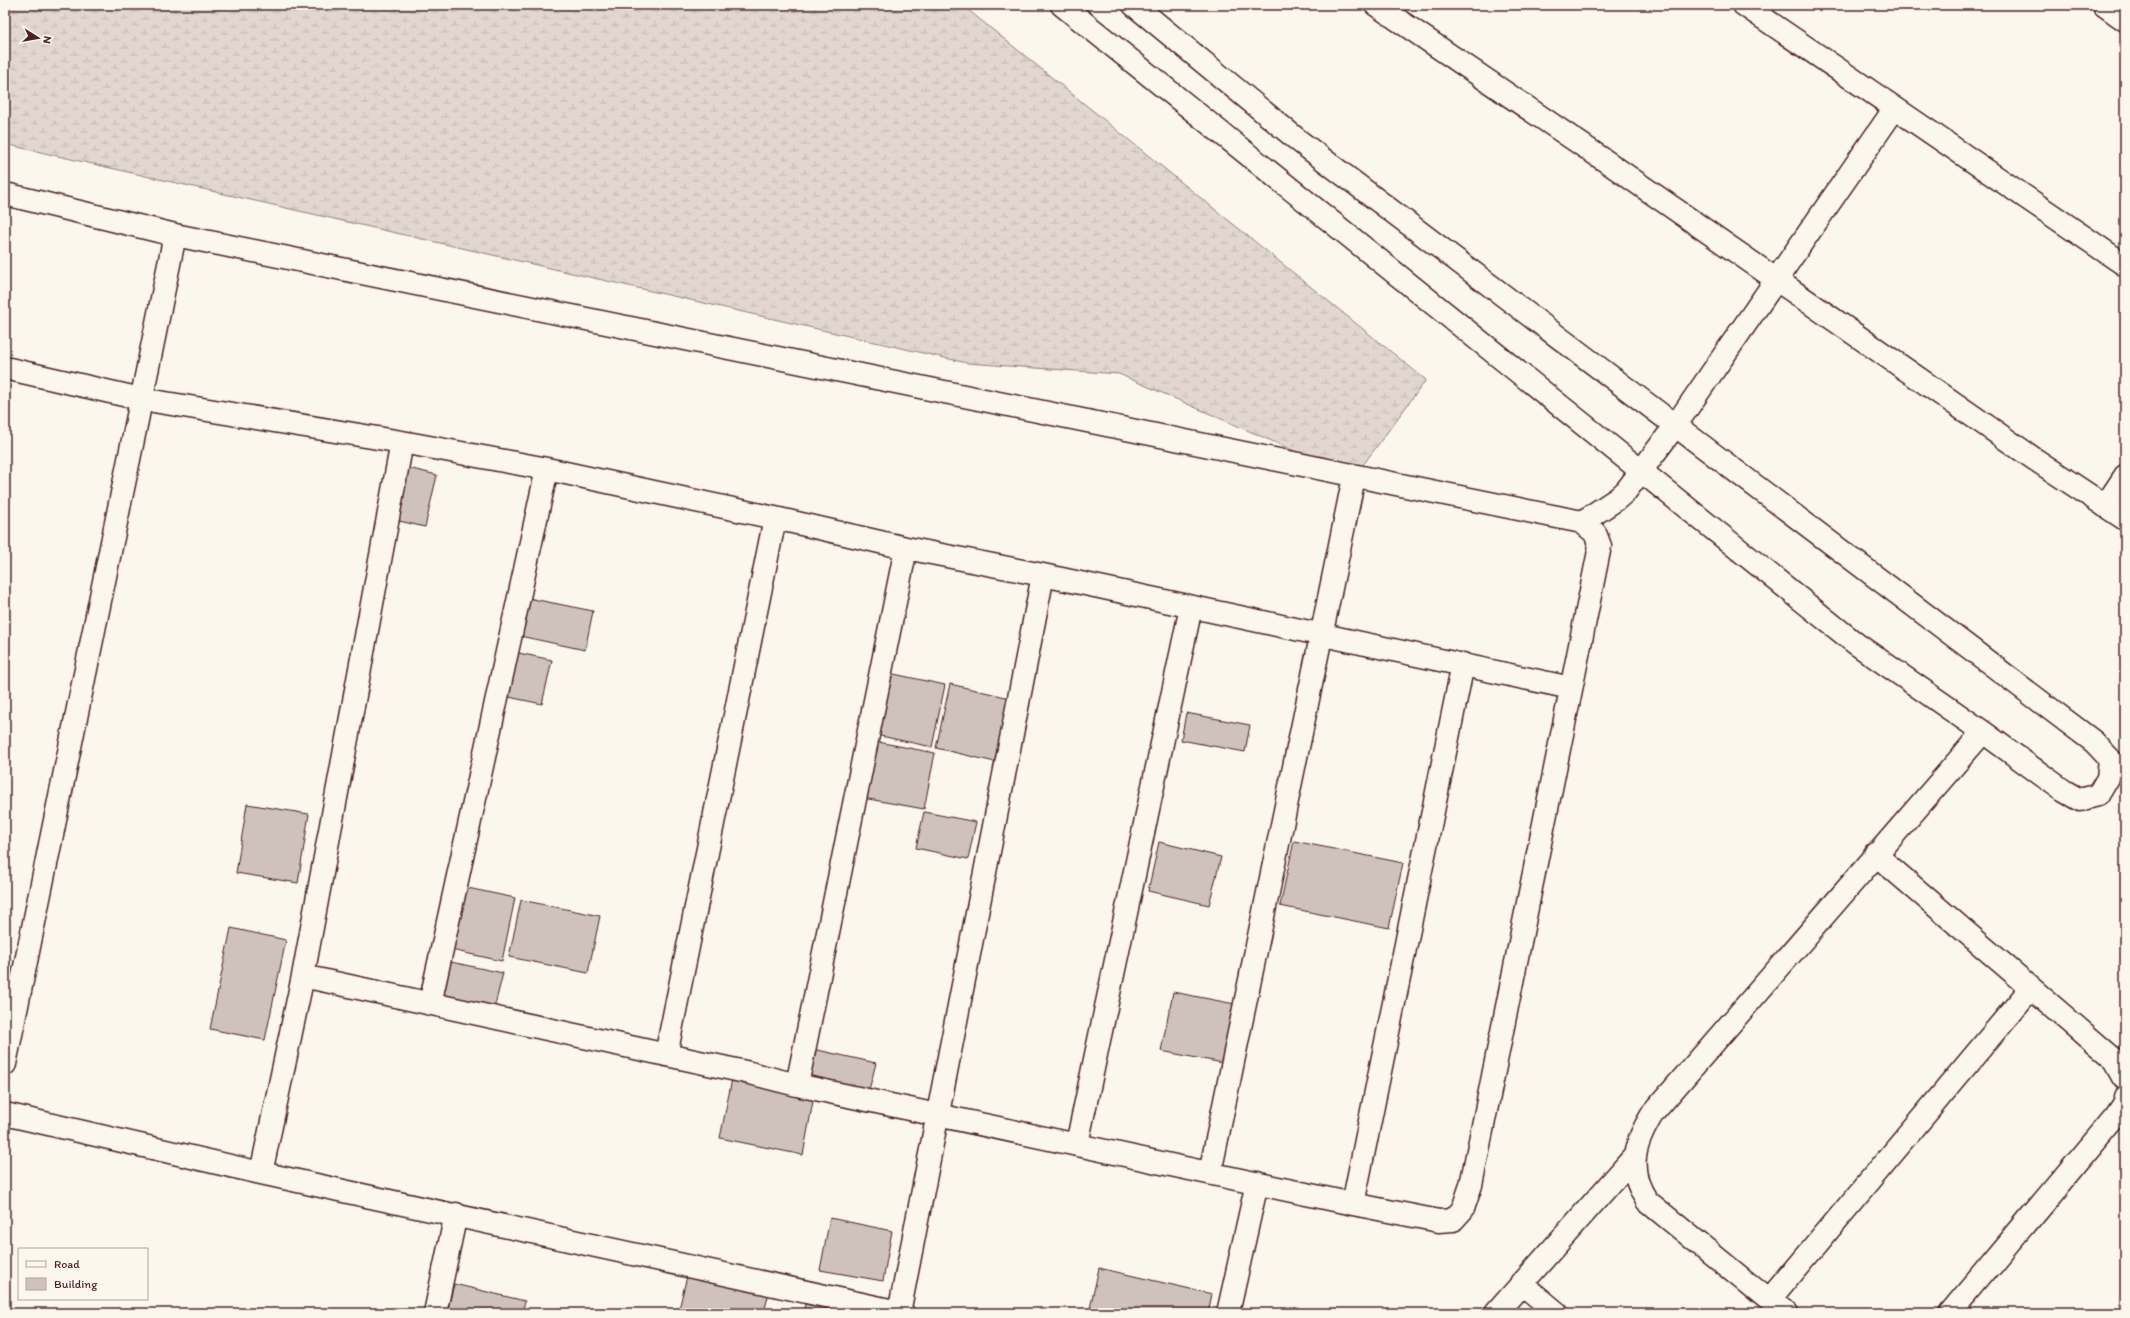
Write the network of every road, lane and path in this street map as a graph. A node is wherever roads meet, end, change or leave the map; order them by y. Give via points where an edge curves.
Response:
1 (1134, 5) edge
2 (1376, 5) edge
3 (2104, 5) edge
4 (1750, 7) edge
5 (1073, 9) edge
6 (2125, 20) edge
7 (1895, 108) junction
8 (5, 194) edge
9 (175, 235) junction
10 (2125, 265) edge
11 (1777, 280) junction
12 (5, 368) edge
13 (141, 400) junction
14 (1675, 426) junction
15 (402, 442) junction
16 (547, 469) junction
17 (1641, 472) junction
18 (2125, 476) edge
19 (1354, 477) junction
20 (2105, 506) junction
21 (775, 518) junction
22 (2125, 519) edge
23 (1582, 522) junction
24 (906, 548) junction
25 (1043, 575) junction
26 (1191, 606) junction
27 (1321, 634) junction
28 (1463, 664) junction
29 (1571, 688) junction
30 (1983, 732) junction
31 (1875, 854) junction
32 (303, 976) junction
33 (2031, 988) junction
34 (430, 1004) junction
35 (666, 1055) junction
36 (5, 1064) edge
37 (2125, 1078) edge
38 (797, 1085) junction
39 (2125, 1097) edge
40 (5, 1114) edge
41 (939, 1114) junction
42 (1077, 1144) junction
43 (1633, 1158) junction
44 (261, 1173) junction
45 (1210, 1173) junction
46 (1257, 1183) junction
47 (1353, 1204) junction
48 (456, 1214) junction
49 (1521, 1283) junction
50 (1776, 1307) edge
51 (435, 1313) edge
52 (901, 1313) edge
53 (1228, 1313) edge
54 (1496, 1313) edge
55 (1557, 1313) edge
56 (1951, 1313) edge

1 - 14 street via 1299,140
2 - 11 street
3 - 6 street
4 - 7 street
5 - 17 street
7 - 10 street
7 - 11 street
8 - 9 street
9 - 13 street
9 - 19 street
11 - 14 street
11 - 20 street
12 - 13 street
13 - 15 street
13 - 36 street
14 - 17 street
14 - 30 street via 2094,742 2110,759 2108,778 2098,795 2080,800
15 - 16 street
15 - 32 street
16 - 21 street
16 - 34 street
17 - 23 street via 1618,499
17 - 30 street via 1855,643
18 - 20 street
19 - 23 street
19 - 27 street
20 - 22 street
21 - 24 street
21 - 35 street
23 - 29 street via 1595,533 1600,546
24 - 25 street
24 - 38 street
25 - 26 street
25 - 41 street
26 - 27 street
26 - 42 street
27 - 28 street
27 - 45 street
28 - 29 street
28 - 47 street
29 - 47 street via 1471,1185 1463,1209 1453,1220 1439,1221
30 - 31 street
31 - 33 street
31 - 43 street via 1653,1113 1641,1132
32 - 34 street
32 - 44 street
33 - 37 street via 2115,1060
33 - 50 street
34 - 35 street
35 - 38 street
38 - 41 street
39 - 56 street via 2115,1117
40 - 44 street
41 - 42 street
41 - 52 street
42 - 45 street
43 - 49 street
43 - 50 street via 1638,1187 1647,1202
44 - 48 street
45 - 46 street
46 - 47 street
46 - 53 street
48 - 51 street
48 - 52 street
49 - 54 street
49 - 55 street

